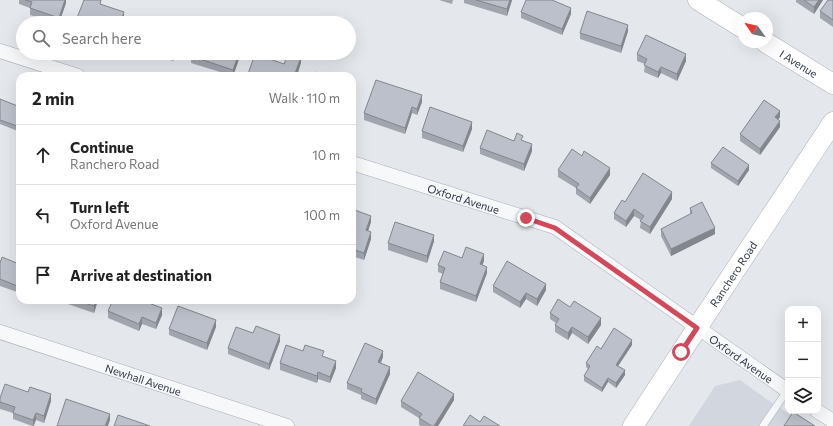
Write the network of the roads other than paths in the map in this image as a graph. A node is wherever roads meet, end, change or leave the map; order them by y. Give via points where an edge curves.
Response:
1 (698, 0) edge
2 (737, 24) edge
3 (773, 47) edge
4 (0, 51) edge
5 (16, 56) edge
6 (28, 60) edge
7 (66, 72) edge
8 (833, 84) edge
9 (833, 122) edge
10 (356, 164) edge
11 (697, 328) junction
12 (0, 332) edge
13 (785, 389) edge
14 (785, 395) edge
15 (821, 414) edge
16 (833, 421) edge
17 (287, 426) edge
18 (633, 426) edge
19 (764, 426) edge

1 - 2 main road
3 - 8 main road, I Avenue
4 - 5 street
6 - 7 street
9 - 11 main road, Ranchero Road
10 - 11 street, Oxford Avenue via 555,228
11 - 13 street, Oxford Avenue
11 - 18 main road, Ranchero Road
12 - 17 street, Newhall Avenue
14 - 19 lane
15 - 16 street

